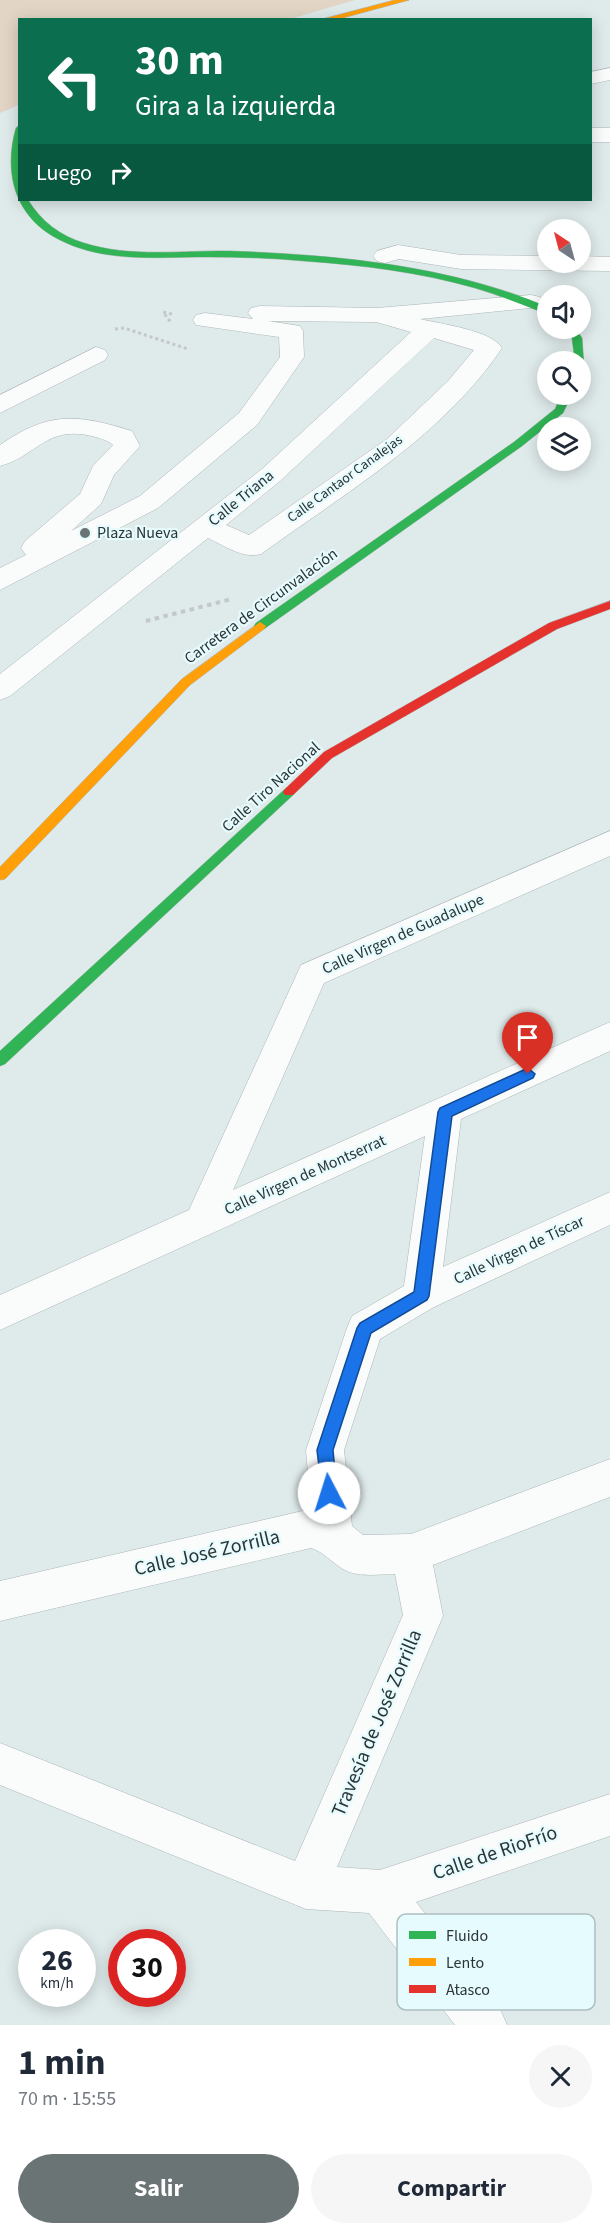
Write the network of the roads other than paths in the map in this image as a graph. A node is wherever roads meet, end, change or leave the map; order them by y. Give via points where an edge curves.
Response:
1 (405, 0) edge
2 (338, 17) edge
3 (610, 74) edge
4 (592, 78) edge
5 (16, 121) edge
6 (592, 135) edge
7 (610, 135) edge
8 (9, 137) edge
9 (18, 182) edge
10 (32, 201) edge
11 (45, 208) dead end
12 (174, 240) dead end
13 (269, 255) junction
14 (386, 256) dead end
15 (610, 264) edge
16 (537, 305) edge
17 (537, 306) edge
18 (377, 315) junction
19 (429, 329) junction
20 (96, 356) dead end
21 (562, 405) edge
22 (0, 406) edge
23 (60, 424) junction
24 (0, 457) edge
25 (207, 526) junction
26 (0, 580) edge
27 (610, 605) edge
28 (0, 688) edge
29 (610, 843) edge
30 (0, 875) edge
31 (610, 1036) edge
32 (0, 1060) edge
33 (445, 1112) junction
34 (610, 1208) edge
35 (202, 1221) junction
36 (421, 1296) junction
37 (0, 1313) edge
38 (610, 1478) edge
39 (333, 1536) junction
40 (411, 1554) junction
41 (0, 1601) edge
42 (0, 1764) edge
43 (610, 1815) edge
44 (306, 1887) junction
45 (380, 1892) junction
46 (397, 1914) edge
47 (472, 2010) edge
48 (484, 2025) edge

1 - 2 main road
3 - 4 street
5 - 8 main road
6 - 7 street
8 - 9 main road via 15,145 11,166
8 - 13 main road via 2,159 2,180 9,199 57,237 88,247 126,251
10 - 11 main road
12 - 13 main road
13 - 16 main road via 364,263 463,283
14 - 15 street via 398,252 461,262
17 - 18 street
18 - 19 street
18 - 26 street via 223,312 206,320 291,331 292,357 248,419 149,502
19 - 25 street, Calle Triana via 280,467
19 - 25 street, Calle Cantaor Canalejas via 490,348 457,387 396,445 251,547
20 - 22 street
21 - 30 main road, Carretera de Circunvalación via 518,444 300,596 186,682
22 - 23 street
23 - 24 street via 38,431
23 - 26 street via 90,426 123,437 127,446 102,472 92,498
25 - 28 street, Calle Triana
27 - 32 main road, Calle Tiro Nacional via 553,626 328,755
29 - 35 street, Calle Virgen de Guadalupe via 312,974
31 - 33 street, Calle Virgen de Montserrat
33 - 35 street, Calle Virgen de Montserrat
33 - 36 street
34 - 36 street, Calle Virgen de Tíscar
35 - 37 street, Calle Virgen de Montserrat
36 - 39 street, Calle Virgen de Tíscar via 365,1328 325,1450
38 - 40 street, Calle José Zorrilla
39 - 40 street, Calle José Zorrilla via 357,1555
39 - 41 street, Calle José Zorrilla via 311,1528
40 - 44 street, Travesía de José Zorrilla via 423,1616
42 - 44 street
43 - 45 street, Calle de RioFrío
44 - 45 street
45 - 46 street
47 - 48 street

